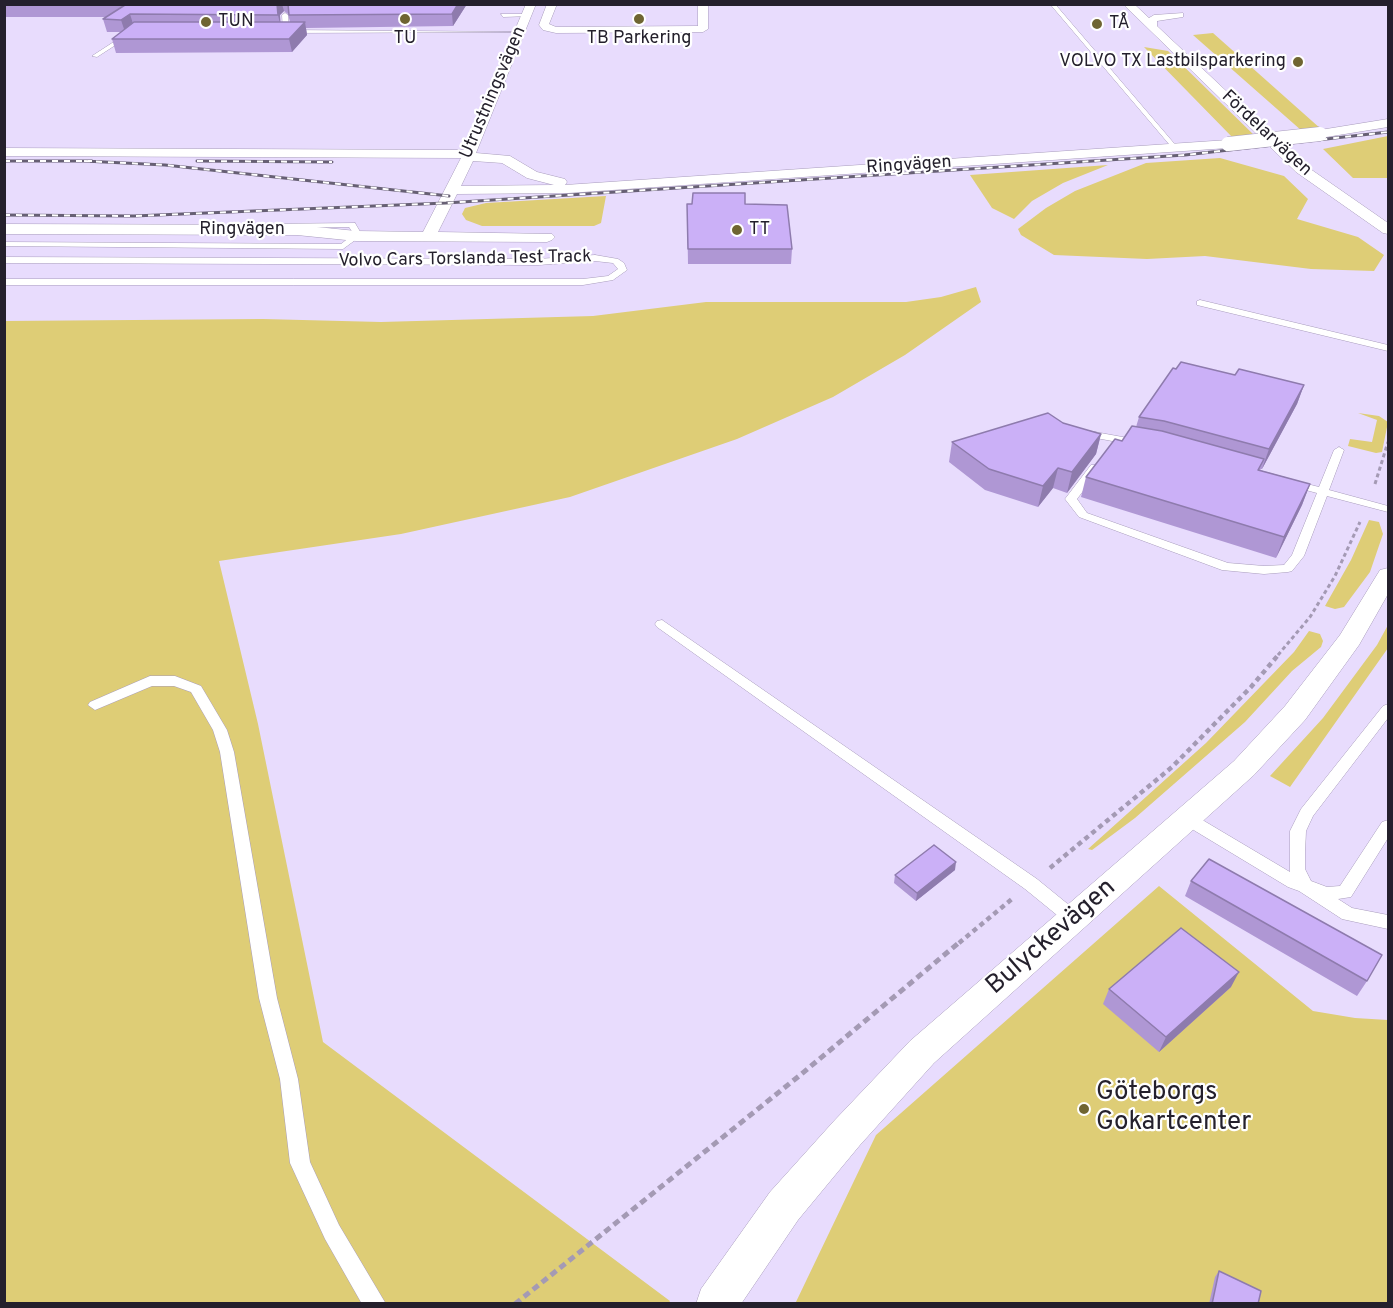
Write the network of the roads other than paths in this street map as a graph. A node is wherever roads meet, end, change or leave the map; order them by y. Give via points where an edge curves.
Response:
1 (552, 4) edge
2 (704, 4) edge
3 (1052, 4) edge
4 (1128, 4) edge
5 (1134, 4) edge
6 (529, 10) edge
7 (285, 15) dead end
8 (503, 15) dead end
9 (1155, 15) edge
10 (1179, 15) dead end
11 (1172, 30) dead end
12 (134, 31) edge
13 (274, 31) edge
14 (286, 32) junction
15 (519, 32) junction
16 (1186, 42) dead end
17 (95, 56) dead end
18 (1209, 64) dead end
19 (1273, 123) dead end
20 (1389, 123) edge
21 (1299, 147) dead end
22 (1176, 149) junction
23 (4, 152) edge
24 (468, 155) junction
25 (1322, 166) dead end
26 (454, 186) junction
27 (590, 186) junction
28 (1389, 228) edge
29 (4, 229) edge
30 (356, 236) junction
31 (428, 236) junction
32 (547, 237) dead end
33 (4, 244) edge
34 (4, 260) edge
35 (4, 282) edge
36 (1200, 303) dead end
37 (1389, 348) edge
38 (1068, 430) edge
39 (1147, 445) edge
40 (1110, 448) junction
41 (1339, 450) dead end
42 (1280, 480) edge
43 (1324, 492) junction
44 (1389, 509) edge
45 (1389, 575) edge
46 (662, 624) dead end
47 (95, 705) dead end
48 (1389, 709) edge
49 (1188, 819) junction
50 (1389, 826) edge
51 (1306, 888) junction
52 (1074, 919) junction
53 (1389, 922) edge
54 (375, 1304) edge
55 (716, 1304) edge

1 - 2 street via 544,25 556,30 703,29
3 - 22 lane
4 - 9 street, Fördelarvägen
5 - 9 street
6 - 8 lane
6 - 15 street, Utrustningsvägen
7 - 14 lane
9 - 10 street
9 - 11 street, Fördelarvägen
9 - 28 street, Fördelarvägen via 1301,170
12 - 17 lane
13 - 14 lane
14 - 15 lane
15 - 24 street, Utrustningsvägen
16 - 18 street, Fördelarvägen
19 - 21 street, Fördelarvägen
20 - 22 street, Ringvägen, bridge
22 - 27 street, Ringvägen
23 - 24 street, Ringvägen
24 - 26 street, Utrustningsvägen
24 - 27 street, Ringvägen via 505,159 532,175
25 - 28 street, Fördelarvägen
26 - 27 street, Ringvägen via 514,191
26 - 31 street
29 - 30 street, Ringvägen via 297,230
30 - 31 street, Ringvägen
30 - 33 lane via 343,247
31 - 32 street, Ringvägen
34 - 35 lane, Volvo Cars Torslanda Test Track via 538,262 595,258 615,261 623,270 610,279 583,282
36 - 37 lane
38 - 40 lane
39 - 40 lane
40 - 43 lane via 1071,499 1083,515 1233,568 1288,567 1298,556
41 - 43 lane
42 - 43 lane
43 - 44 lane
45 - 49 street, Bulyckevägen via 1350,639 1295,713 1244,768
46 - 52 lane via 1031,884
47 - 54 lane via 150,681 175,681 196,689 219,730 227,752 268,998 289,1079 300,1163 332,1232
48 - 51 lane via 1306,813 1298,831 1297,869
49 - 51 lane
49 - 52 street, Bulyckevägen
50 - 51 lane via 1345,892 1327,894
51 - 53 lane via 1348,914
52 - 55 street, Bulyckevägen via 922,1052 854,1125 784,1206

